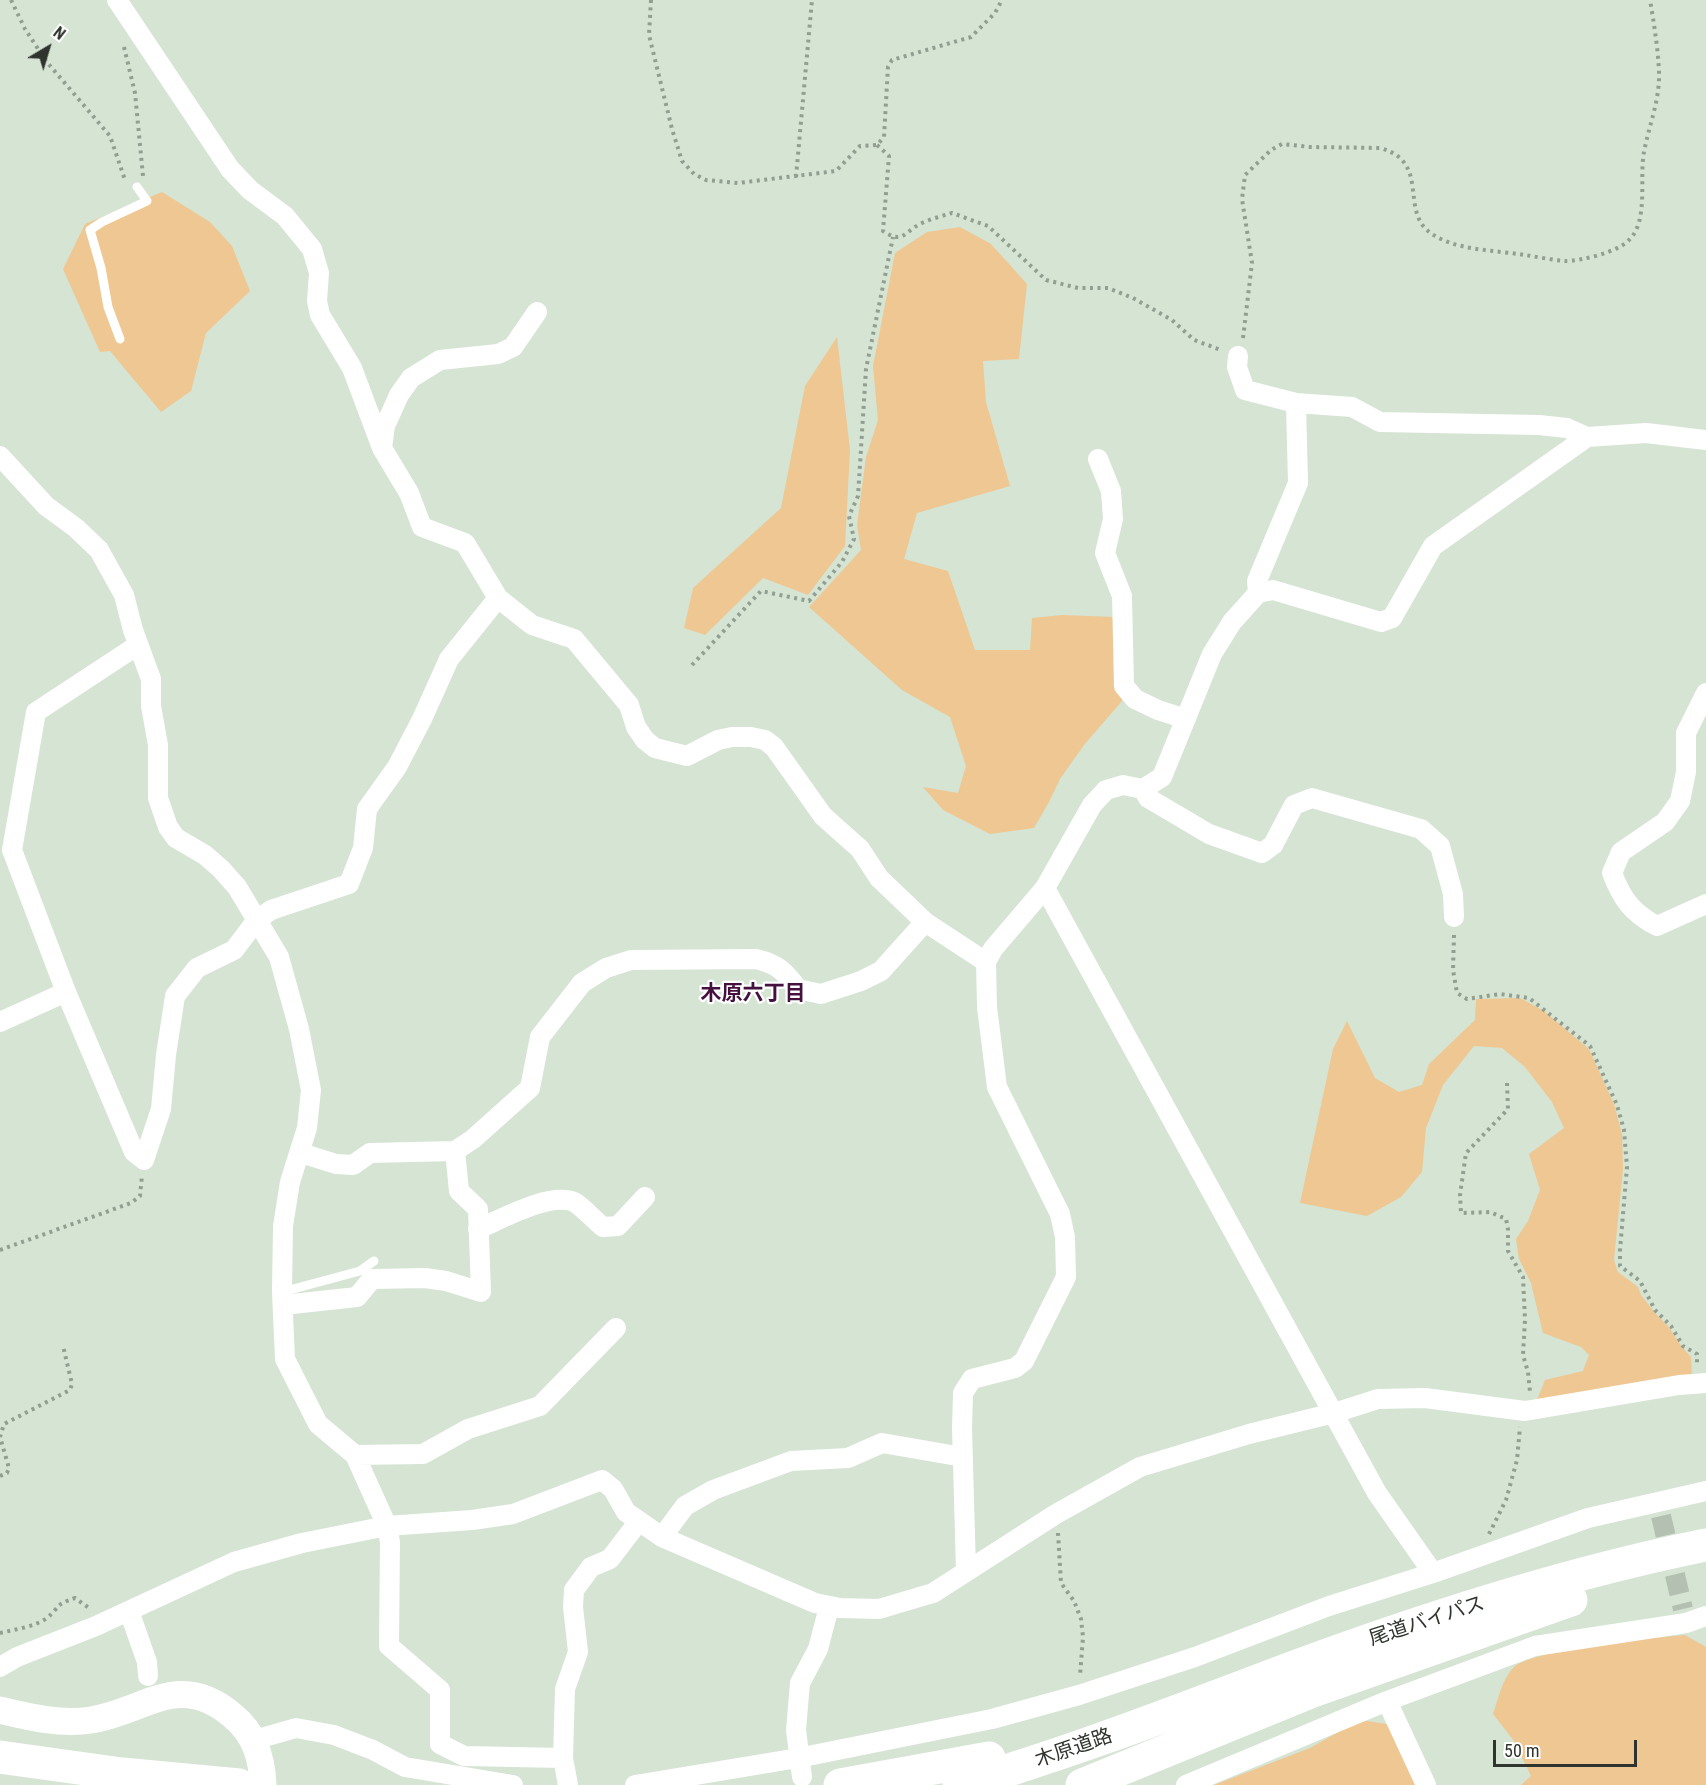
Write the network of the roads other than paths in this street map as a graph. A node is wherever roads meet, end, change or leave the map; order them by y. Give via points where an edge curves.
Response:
1 (117, 0) edge
2 (137, 187) road end
3 (537, 312) dead end
4 (120, 339) dead end
5 (1238, 356) road end
6 (1296, 403) junction
7 (1587, 436) junction
8 (1706, 440) edge
9 (382, 448) junction
10 (0, 456) edge
11 (1098, 459) dead end
12 (1258, 593) junction
13 (498, 598) junction
14 (138, 645) junction
15 (1706, 693) edge
16 (1186, 719) junction
17 (1143, 789) junction
18 (1045, 888) junction
19 (1706, 904) edge
20 (1454, 917) road end
21 (256, 921) junction
22 (925, 922) junction
23 (986, 962) junction
24 (66, 992) junction
25 (0, 1022) edge
26 (455, 1151) junction
27 (301, 1153) junction
28 (645, 1197) dead end
29 (478, 1229) junction
30 (374, 1261) dead end
31 (282, 1298) junction
32 (616, 1328) dead end
33 (1701, 1383) edge
34 (1334, 1413) junction
35 (356, 1455) junction
36 (963, 1457) junction
37 (1706, 1491) edge
38 (639, 1521) junction
39 (387, 1526) junction
40 (663, 1537) junction
41 (1706, 1545) edge
42 (1706, 1562) edge
43 (966, 1571) junction
44 (1433, 1573) junction
45 (829, 1607) junction
46 (129, 1611) junction
47 (1706, 1616) edge
48 (0, 1667) edge
49 (148, 1676) dead end
50 (1387, 1701) junction
51 (0, 1710) edge
52 (1160, 1736) junction
53 (254, 1740) junction
54 (0, 1757) edge
55 (563, 1758) junction
56 (800, 1767) junction
57 (238, 1785) edge
58 (263, 1785) edge
59 (513, 1785) edge
60 (568, 1785) edge
61 (635, 1785) edge
62 (840, 1785) edge
63 (959, 1785) edge
64 (1064, 1785) edge
65 (1082, 1785) edge
66 (1186, 1785) edge
67 (1426, 1785) edge

1 - 9 street via 230,169 285,216 312,249 319,273 320,315 352,368
2 - 4 lane via 147,201 90,230 108,307
3 - 9 street via 513,347 498,354 440,360 411,378 385,426
5 - 6 street via 1237,367 1245,390
6 - 7 street via 1352,407 1380,423 1539,426 1567,428
6 - 12 street via 1298,483 1257,580
7 - 8 street via 1646,433
7 - 12 street via 1433,546 1392,618 1381,622 1273,590
9 - 13 street via 409,493 422,527 465,543
10 - 14 street via 46,506 99,550 124,595
11 - 16 street via 1111,491 1113,519 1105,553 1122,596 1124,686 1135,699
12 - 16 street via 1232,621 1212,654
13 - 21 street via 449,659 397,767 367,809 363,848 349,884 271,910
13 - 22 street via 532,625 574,639 629,705 636,728 655,748 687,756 732,736 765,740 823,816 860,849 879,878
14 - 21 street via 151,679 158,746 158,798 168,828 176,838 221,869 237,887
14 - 24 street via 36,712 12,850
15 - 19 street via 1686,733 1686,772 1680,801 1665,822 1621,852 1612,873 1620,895 1643,919 1657,926
16 - 17 street via 1162,777
17 - 18 street via 1123,785 1106,790 1092,805
17 - 20 street via 1148,798 1209,834 1262,853 1274,845 1294,805 1312,798 1421,829 1440,846 1453,894
18 - 23 street
18 - 34 street
21 - 24 street via 234,950 198,968 175,996 161,1109 144,1160 134,1152
21 - 27 street via 279,957 300,1029 311,1090
22 - 23 street
22 - 26 street via 881,971 821,993 798,989 772,962 756,959 631,960 606,968 582,983 540,1037 530,1088
23 - 36 street via 997,1087 1060,1214 1066,1277 1024,1361 1015,1368 972,1379 963,1394
24 - 25 street
26 - 27 street via 370,1153 353,1165
26 - 29 street via 459,1191 478,1209
27 - 31 street via 290,1182 283,1226
28 - 29 street via 618,1226 603,1227 574,1203 559,1200 539,1203
29 - 31 street via 481,1292 425,1278 372,1279 357,1297
30 - 31 lane via 360,1270
31 - 35 street via 285,1359 318,1424
32 - 35 street via 540,1406 468,1429 423,1454
33 - 34 street via 1525,1411 1425,1398 1378,1399
34 - 43 street via 1140,1467
34 - 44 street via 1377,1492
35 - 39 street
36 - 40 street via 882,1443 848,1458 791,1461 713,1490 685,1506
36 - 43 street
37 - 44 street via 1660,1508 1588,1518
38 - 39 street via 626,1512 613,1489 602,1480 513,1514
38 - 40 street
38 - 55 street via 610,1559 591,1567 574,1590 578,1652 565,1689
39 - 46 street via 234,1562
39 - 55 street via 389,1646 440,1690 440,1744 464,1756
40 - 45 street
41 - 52 highway, 尾道バイパス via 1598,1570 1408,1627 1298,1666
42 - 52 highway, 尾道バイパス via 1616,1586 1313,1691
43 - 45 street via 933,1593 879,1609
44 - 56 street via 1078,1695
45 - 56 street via 818,1649 800,1683 796,1730
46 - 48 street
46 - 49 street
47 - 50 street via 1685,1616 1535,1646
50 - 66 street
50 - 67 street
51 - 53 street via 59,1721 91,1720 146,1701 197,1695 219,1704
52 - 62 highway via 1032,1750
52 - 63 highway, 木原道路
52 - 64 highway, 木原道路
52 - 65 highway
53 - 58 street via 262,1764
53 - 59 street via 296,1728 334,1735 405,1767
54 - 57 highway
55 - 60 street
56 - 61 street

